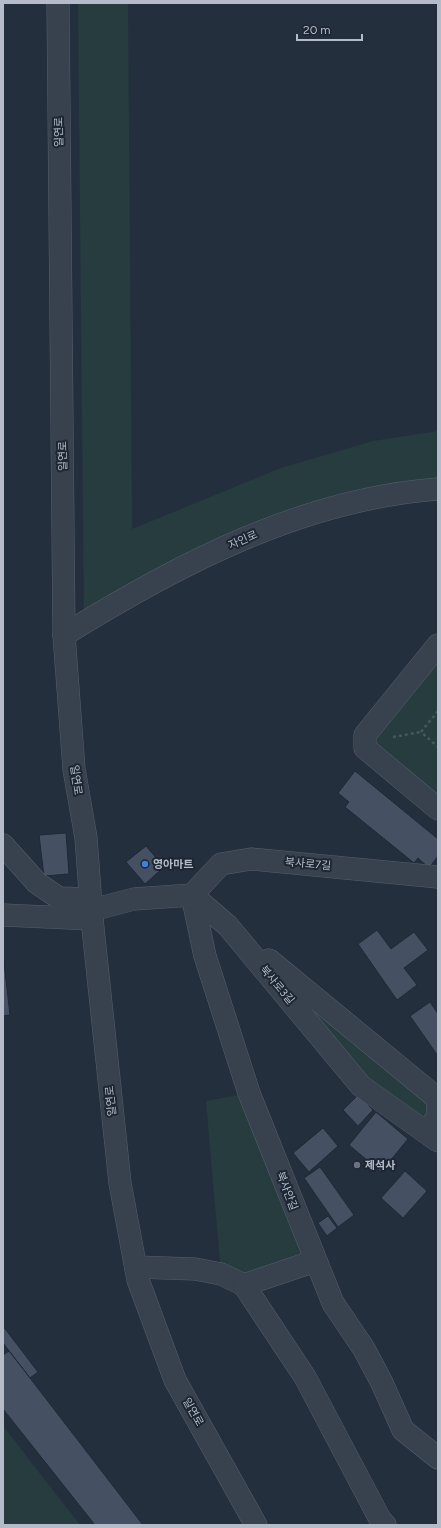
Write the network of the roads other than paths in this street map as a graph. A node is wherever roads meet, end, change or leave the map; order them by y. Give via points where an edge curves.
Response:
1 (58, 3) edge
2 (438, 489) edge
3 (64, 635) junction
4 (438, 645) edge
5 (438, 809) edge
6 (3, 845) edge
7 (438, 877) edge
8 (192, 895) junction
9 (92, 909) junction
10 (3, 915) edge
11 (228, 926) junction
12 (433, 1136) edge
13 (315, 1261) junction
14 (136, 1267) junction
15 (244, 1285) junction
16 (438, 1458) edge
17 (256, 1525) edge
18 (385, 1525) edge

1 - 3 street, 일연로
2 - 3 street, 자인로 via 412,491 345,504 286,522 176,571 119,601
3 - 9 street, 일연로 via 74,769 86,838
4 - 5 street via 365,735 365,748
6 - 9 street via 37,883 59,898
7 - 8 street, 북사로7길 via 251,859 221,864
8 - 9 street via 134,899
8 - 11 street, 북사로3길
8 - 13 street, 북사안길 via 204,956 249,1093
9 - 10 street
9 - 14 street, 일연로 via 120,1183
11 - 12 street, 북사로3길 via 361,1086
11 - 12 street via 437,1098 438,1115
13 - 15 street
13 - 16 street, 북사안길 via 333,1303 364,1348 403,1430
14 - 15 street via 195,1269 222,1274
14 - 17 street, 일연로 via 138,1280 175,1380
15 - 18 street via 305,1378

